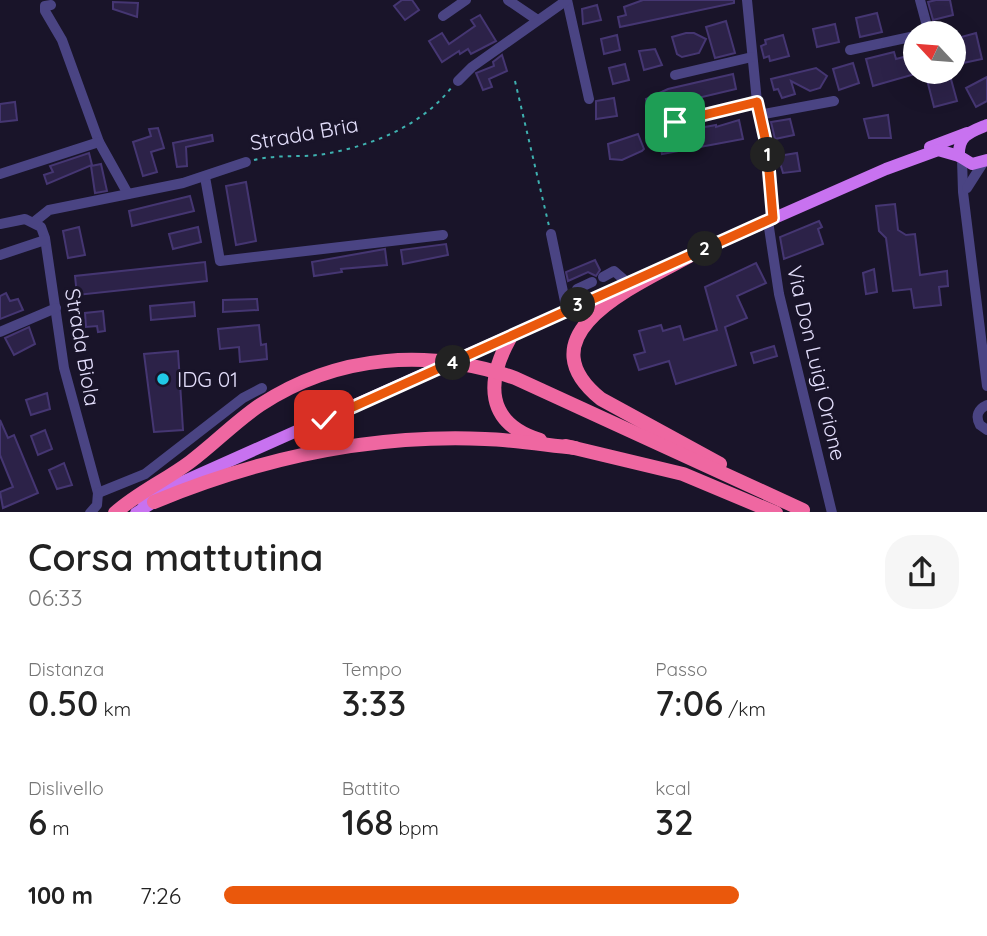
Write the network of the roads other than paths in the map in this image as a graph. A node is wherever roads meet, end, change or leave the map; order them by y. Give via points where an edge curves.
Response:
1 (466, 0) edge
2 (508, 0) edge
3 (567, 0) edge
4 (747, 0) edge
5 (920, 0) edge
6 (51, 5) dead end
7 (443, 16) dead end
8 (536, 19) junction
9 (926, 21) edge
10 (903, 39) edge
11 (850, 50) dead end
12 (751, 57) junction
13 (675, 75) dead end
14 (457, 81) road end
15 (589, 99) dead end
16 (757, 102) junction
17 (834, 102) dead end
18 (760, 115) junction
19 (675, 122) dead end
20 (987, 125) edge
21 (967, 133) junction
22 (99, 142) junction
23 (960, 157) junction
24 (985, 161) edge
25 (246, 162) road end
26 (886, 169) junction
27 (0, 174) edge
28 (205, 177) junction
29 (128, 194) junction
30 (965, 202) junction
31 (771, 220) junction
32 (34, 222) junction
33 (0, 224) edge
34 (551, 234) road end
35 (443, 235) dead end
36 (45, 240) junction
37 (695, 253) junction
38 (0, 255) edge
39 (603, 276) dead end
40 (592, 282) dead end
41 (628, 283) junction
42 (56, 308) junction
43 (570, 309) junction
44 (0, 332) edge
45 (510, 338) junction
46 (987, 386) edge
47 (262, 388) dead end
48 (987, 405) edge
49 (987, 430) edge
50 (575, 448) junction
51 (206, 471) junction
52 (758, 492) junction
53 (98, 493) junction
54 (154, 502) junction
55 (91, 512) edge
56 (118, 512) edge
57 (119, 512) edge
58 (138, 512) edge
59 (775, 512) edge
60 (805, 512) edge
61 (832, 512) edge

1 - 7 street
2 - 8 street
3 - 8 street
3 - 15 street
4 - 12 street, Via Don Luigi Orione
5 - 9 street
6 - 22 street via 45,6 45,11 62,40
8 - 14 street
10 - 11 street
12 - 13 street
12 - 16 street, Via Don Luigi Orione
16 - 18 street, Via Don Luigi Orione
16 - 19 street
17 - 18 street
18 - 31 street, Via Don Luigi Orione via 767,147
20 - 21 main road
21 - 23 main road via 960,142
21 - 26 main road
22 - 27 street
22 - 29 street
23 - 24 main road via 972,164
23 - 26 main road via 938,150
23 - 30 street
24 - 30 street via 969,182
25 - 28 street, Strada Bria
26 - 31 main road
28 - 29 street, Strada Bria
28 - 35 street via 220,261
29 - 32 street, Strada Bria via 49,210
30 - 46 street
31 - 37 main road
31 - 61 street, Via Don Luigi Orione via 779,294
32 - 33 street via 25,219
32 - 36 street, Strada Biola
34 - 43 street
36 - 38 street
36 - 42 street, Strada Biola
37 - 41 main road
37 - 52 highway via 591,316 575,342 575,369 584,386 601,400
39 - 41 street via 614,271
40 - 43 street via 577,289
41 - 43 main road
42 - 44 street
42 - 53 street, Strada Biola via 74,413
43 - 45 main road
45 - 50 highway via 493,379 500,412 522,433
45 - 51 main road
47 - 53 street via 145,474
48 - 49 street via 977,416 979,425
50 - 52 highway
50 - 54 highway via 486,439 358,444 228,473
51 - 54 main road
51 - 57 main road
52 - 56 highway via 490,370 446,360 370,362 311,379 272,398
52 - 59 highway
52 - 60 highway
53 - 55 street
54 - 58 main road

